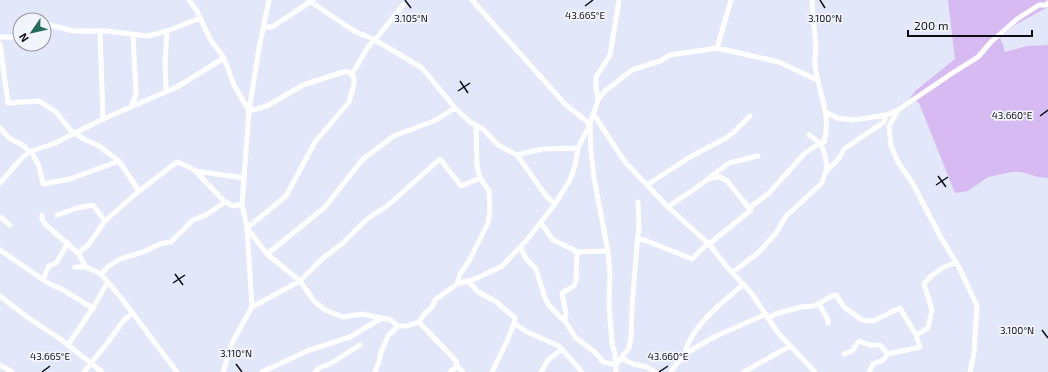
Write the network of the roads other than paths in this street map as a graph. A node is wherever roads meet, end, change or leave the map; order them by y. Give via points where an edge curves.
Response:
1 (189, 0) edge
2 (269, 0) edge
3 (472, 0) edge
4 (619, 0) edge
5 (731, 0) edge
6 (812, 0) edge
7 (311, 1) edge
8 (1048, 3) edge
9 (403, 5) dead end
10 (200, 18) junction
11 (52, 26) edge
12 (264, 27) junction
13 (100, 31) junction
14 (167, 31) junction
15 (133, 35) junction
16 (0, 37) edge
17 (12, 37) edge
18 (375, 40) junction
19 (0, 44) edge
20 (717, 48) junction
21 (224, 58) junction
22 (352, 74) junction
23 (817, 80) junction
24 (166, 92) junction
25 (598, 100) junction
26 (131, 107) junction
27 (456, 108) junction
28 (898, 110) junction
29 (249, 111) junction
30 (826, 112) junction
31 (594, 115) junction
32 (886, 115) junction
33 (750, 116) dead end
34 (103, 119) junction
35 (590, 124) junction
36 (476, 126) junction
37 (0, 128) edge
38 (75, 133) junction
39 (809, 135) dead end
40 (820, 143) junction
41 (578, 148) junction
42 (30, 152) junction
43 (517, 155) junction
44 (758, 156) dead end
45 (119, 161) junction
46 (195, 171) junction
47 (826, 172) junction
48 (244, 178) junction
49 (480, 178) junction
50 (710, 178) junction
51 (0, 183) edge
52 (647, 185) junction
53 (139, 191) junction
54 (225, 202) junction
55 (638, 202) dead end
56 (242, 204) junction
57 (555, 204) junction
58 (668, 207) junction
59 (749, 208) junction
60 (42, 215) dead end
61 (57, 215) dead end
62 (0, 217) edge
63 (105, 221) junction
64 (540, 223) junction
65 (10, 225) dead end
66 (246, 228) junction
67 (638, 239) junction
68 (68, 243) junction
69 (708, 243) junction
70 (520, 247) junction
71 (0, 250) edge
72 (608, 251) junction
73 (577, 252) junction
74 (78, 253) junction
75 (267, 254) junction
76 (956, 262) junction
77 (75, 267) dead end
78 (86, 267) junction
79 (733, 272) junction
80 (101, 274) junction
81 (43, 279) junction
82 (300, 281) junction
83 (468, 282) junction
84 (107, 283) junction
85 (457, 284) junction
86 (744, 284) junction
87 (0, 296) edge
88 (819, 304) junction
89 (252, 307) junction
90 (93, 308) junction
91 (132, 314) junction
92 (767, 316) junction
93 (380, 319) junction
94 (565, 321) junction
95 (419, 322) junction
96 (514, 323) junction
97 (828, 324) dead end
98 (398, 326) junction
99 (916, 334) junction
100 (68, 345) junction
101 (360, 345) dead end
102 (790, 346) junction
103 (562, 350) junction
104 (685, 354) junction
105 (844, 354) dead end
106 (888, 354) junction
107 (621, 358) junction
108 (92, 363) junction
109 (0, 365) edge
110 (616, 365) junction
111 (457, 366) junction
112 (12, 372) edge
113 (84, 372) edge
114 (102, 372) edge
115 (177, 372) edge
116 (223, 372) edge
117 (262, 372) edge
118 (315, 372) edge
119 (375, 372) edge
120 (450, 372) edge
121 (463, 372) edge
122 (492, 372) edge
123 (541, 372) edge
124 (582, 372) edge
125 (616, 372) edge
126 (654, 372) edge
127 (671, 372) edge
128 (744, 372) edge
129 (815, 372) edge
130 (869, 372) edge
131 (970, 372) edge

1 - 10 street
2 - 12 street
3 - 35 street via 565,104
4 - 25 street via 610,55 596,77
5 - 20 street
6 - 23 street
7 - 12 street via 272,27
7 - 18 street via 354,31
8 - 28 street via 1039,5 1017,19 978,57
9 - 18 street
10 - 14 street
10 - 21 street via 210,39
11 - 13 street via 74,31
12 - 29 street
13 - 15 street
13 - 34 street
14 - 15 street via 148,36
14 - 24 street
15 - 26 street via 136,95
16 - 17 street
18 - 22 street
18 - 27 street via 422,68
19 - 38 street via 8,103 38,101 56,112
20 - 23 street via 779,62
20 - 25 street via 670,56 632,70 605,91
21 - 24 street
21 - 29 street via 234,85
22 - 29 street via 343,72 303,84 267,106
22 - 66 street via 354,84 349,102 315,142 286,196
23 - 30 street
24 - 26 street
25 - 31 street
26 - 34 street
27 - 36 street
27 - 75 street via 436,120 394,136 363,159 324,208
28 - 32 street
28 - 76 street via 889,126 891,146
29 - 48 street
30 - 32 street via 837,118 854,120
30 - 40 street via 827,133 824,142
31 - 35 street
31 - 52 street via 617,152
32 - 47 street via 884,122 844,149
33 - 52 street via 726,138 690,157
34 - 38 street
35 - 41 street
35 - 72 street via 594,178
36 - 43 street via 483,129 498,145
36 - 49 street via 477,166
37 - 42 street via 9,138
38 - 42 street
38 - 45 street
39 - 40 street
40 - 47 street via 824,152
40 - 59 street via 805,153 769,193
41 - 43 street via 542,149
41 - 57 street via 570,180
42 - 45 street via 39,166 43,184 70,179
42 - 51 street
43 - 57 street via 547,197
44 - 50 street via 730,163
45 - 53 street
46 - 48 street
46 - 53 street via 177,162
46 - 54 street
47 - 79 street via 822,183 786,216 767,244
48 - 56 street
49 - 82 street via 461,186 440,159 387,206 367,219 343,244 322,259
49 - 85 street via 489,191 489,216
50 - 58 street
50 - 59 street via 720,177 727,181
52 - 58 street
53 - 63 street
54 - 56 street via 233,206
54 - 80 street via 206,215 193,220 171,242 120,259
55 - 67 street
56 - 66 street
57 - 64 street
58 - 69 street
59 - 69 street via 751,210
60 - 68 street via 45,224
61 - 63 street via 93,205
62 - 65 street
63 - 74 street via 88,246
64 - 70 street
64 - 73 street via 553,240
66 - 75 street
66 - 89 street
67 - 69 street via 692,259
67 - 107 street via 631,338 629,348
68 - 74 street
68 - 81 street via 56,262 49,266
69 - 79 street
70 - 83 street via 502,266
70 - 94 street via 536,269 549,305
71 - 81 street
72 - 73 street
72 - 110 street via 609,306
73 - 94 street via 576,281 574,286 562,294
74 - 78 street
75 - 82 street
76 - 99 street via 944,267 924,284 932,310 928,328
76 - 131 street via 978,306
77 - 78 street
78 - 80 street
79 - 86 street
80 - 84 street
81 - 90 street
82 - 89 street
82 - 93 street via 314,301 325,310 343,317 362,314
83 - 85 street
83 - 96 street via 478,292 495,300 507,310 515,318
84 - 90 street
84 - 91 street
85 - 95 street via 435,300 432,308
86 - 92 street
86 - 104 street via 708,316 698,328
87 - 100 street
88 - 92 street
88 - 97 street
88 - 99 street via 836,295 844,307 856,316 873,322 900,308
89 - 116 street via 233,341
90 - 100 street
91 - 108 street via 124,320
91 - 115 street
92 - 102 street
92 - 104 street via 714,337
93 - 98 street via 391,320
93 - 117 street via 350,336 307,351
94 - 110 street via 576,338 596,353 603,362
95 - 98 street
95 - 111 street via 456,361
96 - 103 street
96 - 122 street
98 - 119 street via 388,336
99 - 106 street via 920,347
100 - 108 street
101 - 118 street
102 - 128 street
102 - 129 street
103 - 123 street via 548,360
103 - 124 street
104 - 127 street
105 - 106 street via 852,351 859,341 880,345
106 - 130 street via 883,360 873,364
107 - 110 street
107 - 126 street via 633,364 647,366
108 - 113 street
108 - 114 street
109 - 112 street
110 - 125 street
111 - 120 street
111 - 121 street

